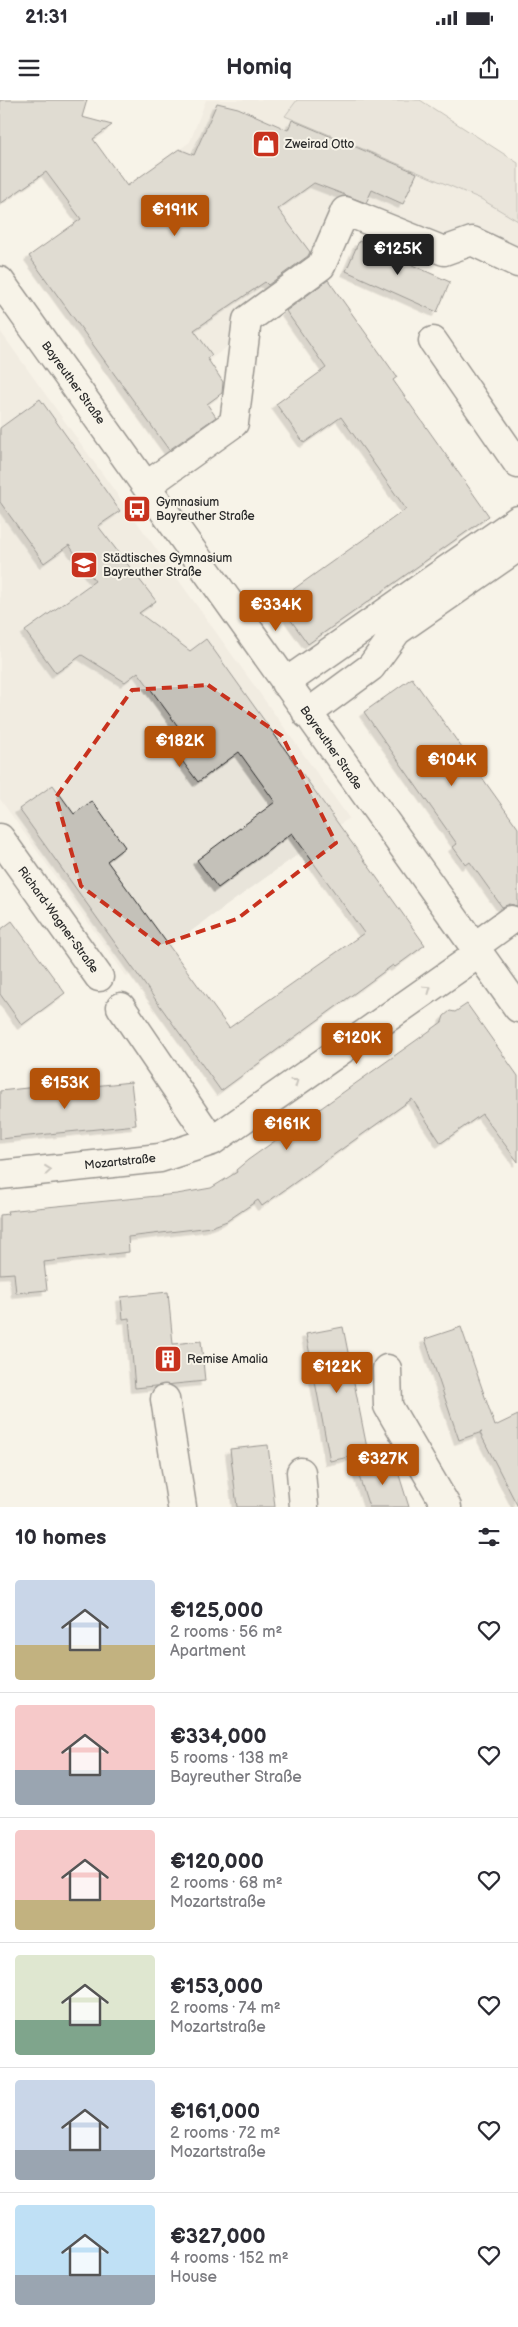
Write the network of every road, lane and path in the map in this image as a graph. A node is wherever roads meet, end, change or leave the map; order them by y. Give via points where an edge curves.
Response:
1 (518, 263) edge
2 (0, 280) edge
3 (432, 341) dead end
4 (518, 464) edge
5 (146, 486) junction
6 (518, 520) edge
7 (518, 547) edge
8 (285, 683) junction
9 (307, 714) junction
10 (0, 838) edge
11 (511, 920) dead end
12 (476, 950) junction
13 (99, 977) dead end
14 (121, 1007) dead end
15 (518, 1008) edge
16 (212, 1140) junction
17 (0, 1175) edge
18 (387, 1369) dead end
19 (165, 1399) dead end
20 (301, 1472) dead end
21 (182, 1507) edge
22 (304, 1507) edge
23 (447, 1507) edge

1 - 5 street via 472,241 444,251 346,211 321,266 247,320 234,423
2 - 5 street, Bayreuther Straße
3 - 4 street
5 - 8 street, Bayreuther Straße
6 - 8 street
7 - 9 street via 397,631 371,667
8 - 9 street, Bayreuther Straße
9 - 12 street, Bayreuther Straße
10 - 13 street, Richard-Wagner-Straße
11 - 12 street, Mozartstraße
12 - 15 street, Bayreuther Straße
16 -> 12 street, Mozartstraße
14 - 16 street
17 -> 16 street, Mozartstraße via 160,1158
18 - 23 street via 388,1406
19 - 21 street
20 - 22 street

